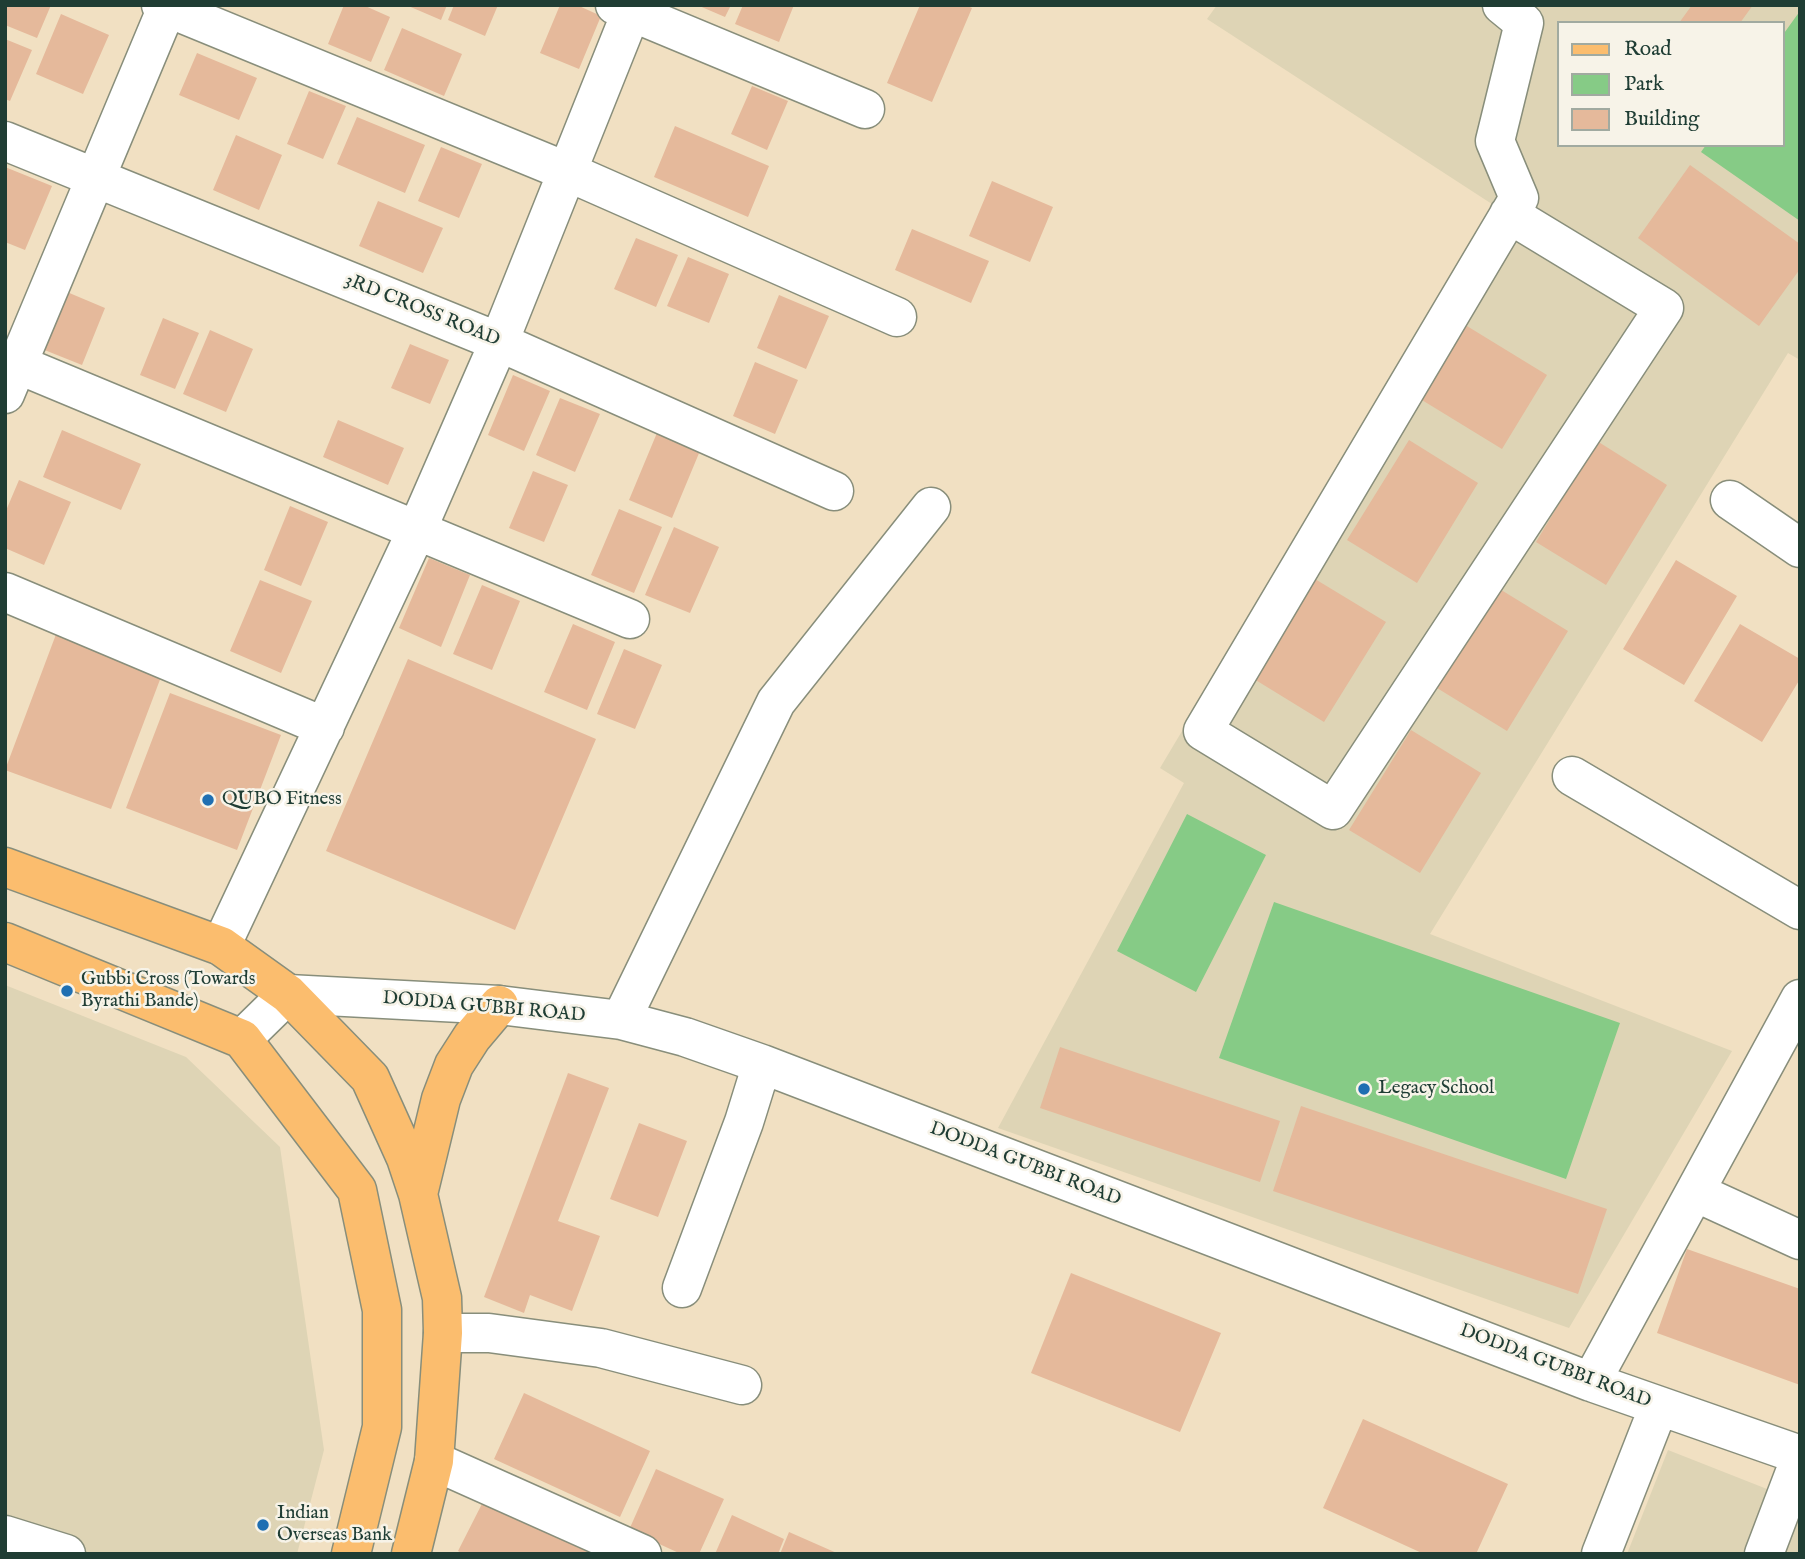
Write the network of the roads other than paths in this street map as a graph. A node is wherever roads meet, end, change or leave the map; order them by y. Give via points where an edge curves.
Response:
1 (1502, 5) edge
2 (165, 6) edge
3 (626, 8) edge
4 (865, 109) dead end
5 (5, 141) edge
6 (568, 172) junction
7 (96, 178) junction
8 (1510, 214) junction
9 (897, 317) dead end
10 (499, 342) junction
11 (11, 379) edge
12 (834, 491) dead end
13 (1730, 500) dead end
14 (931, 507) dead end
15 (416, 532) junction
16 (1800, 548) edge
17 (5, 592) edge
18 (630, 619) dead end
19 (326, 727) junction
20 (1572, 776) dead end
21 (5, 867) edge
22 (1800, 910) edge
23 (5, 942) edge
24 (221, 946) junction
25 (288, 994) junction
26 (499, 1005) junction
27 (1795, 1017) edge
28 (621, 1020) junction
29 (242, 1039) junction
30 (762, 1064) junction
31 (1695, 1192) junction
32 (418, 1194) junction
33 (1800, 1240) edge
34 (682, 1288) dead end
35 (443, 1333) junction
36 (1591, 1382) junction
37 (742, 1385) dead end
38 (1659, 1406) junction
39 (1800, 1457) edge
40 (434, 1461) junction
41 (5, 1535) edge
42 (66, 1554) edge
43 (351, 1554) edge
44 (411, 1554) edge
45 (642, 1554) edge
46 (1601, 1554) edge
47 (1764, 1554) edge

1 - 8 street via 1524,23 1495,141 1519,198
2 - 6 street
2 - 7 street
3 - 4 street
3 - 6 street
5 - 7 street, 3RD CROSS ROAD
6 - 9 street
6 - 10 street
7 - 10 street, 3RD CROSS ROAD
7 - 11 street
8 - 8 street via 1203,731 1333,810 1664,308
10 - 12 street, 3RD CROSS ROAD
10 - 15 street
11 - 15 street
13 - 16 street
14 - 28 street via 776,702
15 - 18 street
15 - 19 street
17 - 19 street
19 - 24 street
20 - 22 street
21 - 24 main road
23 - 29 main road
24 - 25 main road
25 - 26 street, DODDA GUBBI ROAD
25 - 29 street
25 - 32 main road via 370,1078
26 - 28 street, DODDA GUBBI ROAD
26 - 32 main road via 454,1065
27 - 31 street
28 - 30 street, DODDA GUBBI ROAD
29 - 43 main road via 357,1190 382,1310 382,1427
30 - 34 street
30 - 36 street, DODDA GUBBI ROAD
31 - 33 street
31 - 36 street
32 - 35 main road via 442,1298
35 - 37 street via 489,1333 601,1348
35 - 40 main road
36 - 38 street, DODDA GUBBI ROAD
38 - 39 street, DODDA GUBBI ROAD
38 - 46 street
39 - 47 street
40 - 44 main road
40 - 45 street
41 - 42 street

